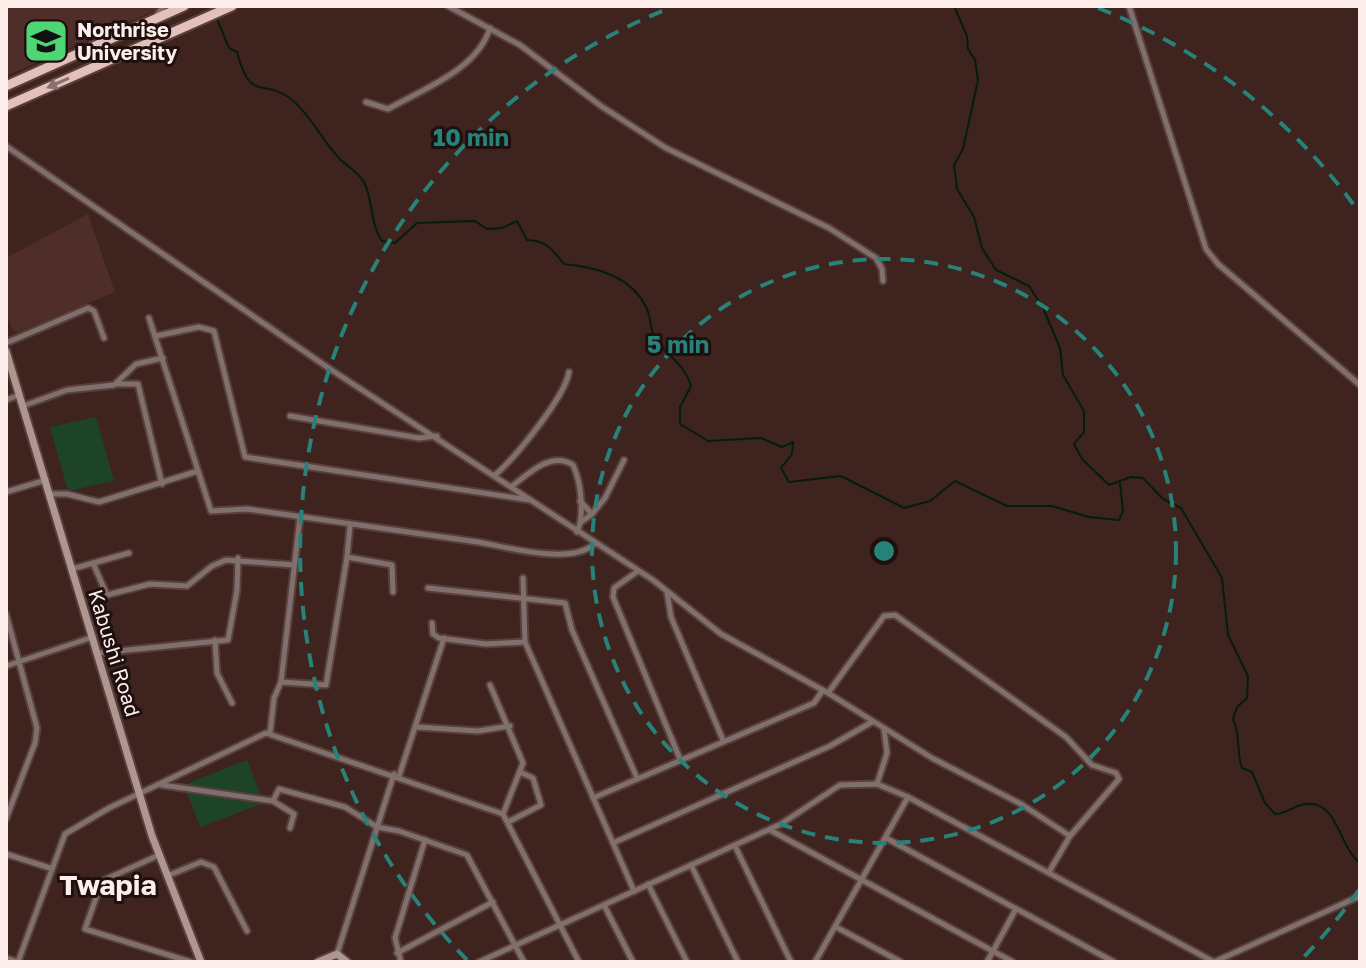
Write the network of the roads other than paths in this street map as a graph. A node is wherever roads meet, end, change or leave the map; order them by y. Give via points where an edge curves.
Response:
1 (164, 6) edge
2 (184, 6) edge
3 (232, 6) edge
4 (448, 6) edge
5 (1129, 6) edge
6 (155, 19) junction
7 (490, 28) junction
8 (6, 86) edge
9 (366, 102) dead end
10 (6, 106) edge
11 (6, 146) edge
12 (883, 281) dead end
13 (149, 318) dead end
14 (156, 336) junction
15 (104, 338) dead end
16 (6, 343) edge
17 (6, 351) edge
18 (163, 358) junction
19 (569, 372) dead end
20 (114, 385) junction
21 (1360, 385) edge
22 (19, 395) junction
23 (6, 400) edge
24 (23, 406) junction
25 (290, 416) dead end
26 (437, 436) junction
27 (624, 460) dead end
28 (198, 471) junction
29 (495, 475) junction
30 (46, 480) junction
31 (162, 484) junction
32 (511, 487) junction
33 (6, 492) edge
34 (51, 494) junction
35 (531, 501) junction
36 (580, 501) junction
37 (592, 514) junction
38 (300, 517) junction
39 (581, 522) junction
40 (350, 526) junction
41 (577, 532) junction
42 (593, 544) junction
43 (129, 553) dead end
44 (347, 557) junction
45 (238, 558) junction
46 (93, 563) junction
47 (294, 565) junction
48 (72, 569) junction
49 (638, 571) junction
50 (523, 578) dead end
51 (428, 588) dead end
52 (667, 590) junction
53 (393, 592) dead end
54 (523, 600) junction
55 (6, 614) edge
56 (432, 623) dead end
57 (93, 637) junction
58 (444, 638) junction
59 (215, 640) junction
60 (525, 642) junction
61 (98, 653) junction
62 (20, 662) junction
63 (6, 666) edge
64 (281, 682) junction
65 (490, 685) dead end
66 (825, 692) junction
67 (232, 703) dead end
68 (872, 722) junction
69 (510, 726) junction
70 (417, 727) junction
71 (884, 729) junction
72 (270, 733) junction
73 (723, 740) junction
74 (680, 759) junction
75 (522, 773) junction
76 (397, 775) junction
77 (637, 778) junction
78 (877, 784) junction
79 (161, 785) junction
80 (141, 795) junction
81 (908, 797) junction
82 (593, 798) junction
83 (273, 801) junction
84 (503, 814) junction
85 (6, 819) edge
86 (510, 821) junction
87 (377, 827) junction
88 (290, 828) dead end
89 (770, 829) junction
90 (1070, 836) junction
91 (886, 838) junction
92 (425, 840) junction
93 (613, 843) junction
94 (735, 846) junction
95 (6, 854) edge
96 (159, 855) junction
97 (691, 865) junction
98 (50, 868) junction
99 (1049, 872) junction
100 (166, 876) junction
101 (864, 879) junction
102 (648, 884) junction
103 (634, 891) junction
104 (1360, 896) edge
105 (493, 902) junction
106 (605, 907) junction
107 (1016, 909) junction
108 (559, 923) junction
109 (836, 927) junction
110 (247, 931) dead end
111 (515, 944) junction
112 (993, 951) junction
113 (397, 953) junction
114 (337, 954) junction
115 (6, 958) edge
116 (18, 962) edge
117 (191, 962) edge
118 (201, 962) edge
119 (318, 962) edge
120 (347, 962) edge
121 (401, 962) edge
122 (479, 962) edge
123 (524, 962) edge
124 (579, 962) edge
125 (633, 962) edge
126 (687, 962) edge
127 (738, 962) edge
128 (791, 962) edge
129 (815, 962) edge
130 (901, 962) edge
131 (987, 962) edge
132 (1013, 962) edge
133 (1114, 962) edge

1 - 6 street
2 - 6 highway
3 -> 10 highway
4 - 7 street
5 - 21 street via 1206,249
6 - 8 highway
7 - 9 street via 483,46 438,82 388,109
7 - 12 street via 533,53 628,125 692,163 829,228 876,258
11 - 26 street via 330,369
13 - 14 street
14 - 18 street
14 - 35 street via 199,327 214,331 245,457
15 - 16 street via 90,308
17 - 22 main road, Kabushi Road
18 - 20 street via 136,364
18 - 28 street
19 - 29 street via 530,437
20 - 24 street via 67,390
20 - 31 street via 138,384
22 - 23 street
22 - 24 main road, Kabushi Road
24 - 30 main road, Kabushi Road
25 - 26 street via 419,438
26 - 29 street
27 - 37 street
28 - 31 street
28 - 38 street via 211,511 247,509
29 - 32 street
30 - 33 street
30 - 34 main road, Kabushi Road
31 - 34 street via 99,502
32 - 35 street
32 - 36 street via 538,466 566,461 578,476
34 - 48 main road, Kabushi Road
35 - 41 street
36 - 37 street
36 - 39 street
37 - 39 street
38 - 40 street
38 - 47 street
39 - 41 street
40 - 42 street via 513,551 569,553
40 - 44 street
41 - 42 street
42 - 49 street
43 - 46 street
44 - 53 street via 392,565
44 - 64 street via 326,685
45 - 46 street via 212,566 187,586 146,584 107,595
45 - 47 street
45 - 59 street via 230,638
46 - 48 street
47 - 64 street
48 - 57 main road, Kabushi Road
49 - 52 street
49 - 74 street via 614,588 613,597
50 - 54 street
51 - 54 street
52 - 66 street via 721,634
52 - 73 street via 671,617
54 - 60 street
54 - 77 street via 565,603
55 - 62 street
56 - 58 street via 434,635
57 - 61 main road, Kabushi Road
57 - 62 street
58 - 60 street
58 - 70 street via 422,696
59 - 61 street
59 - 67 street via 217,673
60 - 82 street
61 - 80 main road, Kabushi Road
62 - 63 street
62 - 85 street via 37,728
64 - 72 street
65 - 69 street
66 - 68 street
66 - 73 street via 814,703
66 - 90 street via 884,616 901,618 1066,737 1092,765 1119,775
68 - 71 street
68 - 93 street
69 - 70 street via 478,731
69 - 75 street
70 - 76 street
71 - 78 street via 887,753
71 - 90 street
72 - 76 street
72 - 79 street via 252,737
73 - 74 street
74 - 77 street
75 - 84 street
75 - 86 street via 533,778 541,805
76 - 84 street
76 - 87 street
77 - 82 street
78 - 81 street
78 - 89 street via 840,785
79 - 80 street
79 - 83 street
80 - 96 main road, Kabushi Road
80 - 98 street via 65,834
81 - 91 street
81 - 99 street
82 - 93 street
83 - 87 street via 280,790 345,807
83 - 88 street via 293,813
84 - 86 street
86 - 108 street
87 - 92 street
87 - 114 street
89 - 94 street
89 - 101 street
90 - 99 street
91 - 101 street
91 - 107 street
92 - 105 street via 467,855
92 - 113 street via 395,938
93 - 103 street
94 - 97 street
94 - 128 street
95 - 98 street
96 - 100 main road, Kabushi Road
96 - 117 street via 102,881 85,929
97 - 102 street
97 - 127 street
98 - 116 street
99 - 104 street via 1214,962
100 - 110 street via 201,862 217,868
100 - 118 main road, Kabushi Road
101 - 109 street
101 - 112 street
102 - 103 street
102 - 126 street
103 - 106 street
105 - 111 street
105 - 113 street
106 - 108 street
106 - 125 street
107 - 112 street
107 - 133 street
108 - 111 street
108 - 124 street
109 - 129 street
109 - 130 street
111 - 122 street
111 - 123 street
112 - 131 street
112 - 132 street
113 - 121 street
114 - 119 main road
114 - 120 main road
115 - 116 street

